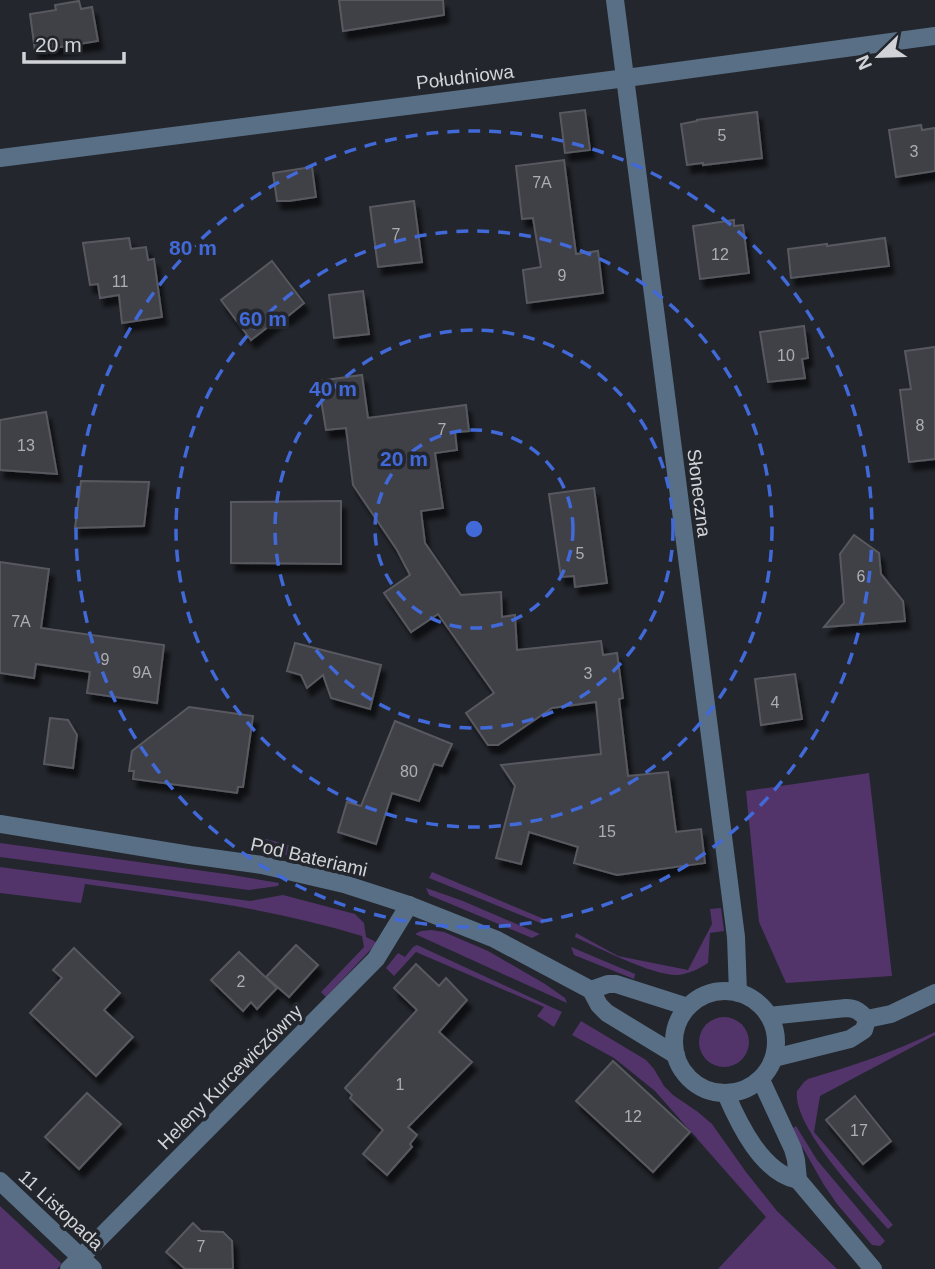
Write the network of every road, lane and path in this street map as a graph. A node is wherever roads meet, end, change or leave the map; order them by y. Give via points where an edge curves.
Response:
1 (615, 0) edge
2 (935, 36) edge
3 (626, 78) junction
4 (0, 158) edge
5 (0, 824) edge
6 (409, 905) junction
7 (591, 990) junction
8 (738, 993) junction
9 (935, 993) edge
10 (688, 1007) junction
11 (769, 1016) junction
12 (867, 1019) junction
13 (676, 1055) junction
14 (774, 1058) junction
15 (761, 1080) junction
16 (726, 1094) junction
17 (797, 1180) junction
18 (0, 1181) edge
19 (81, 1265) edge
20 (873, 1269) edge

1 - 3 street, Słoneczna
2 - 3 street, Południowa
3 - 4 street, Południowa
3 - 8 street, Słoneczna via 736,937
5 - 6 street, Pod Bateriami via 262,866 344,884
6 - 7 street, Pod Bateriami via 495,939
6 - 19 street, Heleny Kurcewiczówny via 376,959
7 - 10 street via 616,984
7 - 13 street, Pod Bateriami via 607,1013
8 - 10 street via 711,993
8 - 11 street
9 - 12 street via 891,1014
10 - 13 street via 676,1031
11 - 12 street via 846,1008 858,1010
11 - 14 street via 776,1042
12 - 14 street via 864,1030 850,1039
13 - 16 street, Pod Bateriami via 684,1073 696,1084
14 - 15 street
15 - 16 street
15 - 17 street via 793,1149
16 - 17 street via 754,1146 779,1174
17 - 20 street
18 - 19 street, 11 Listopada

